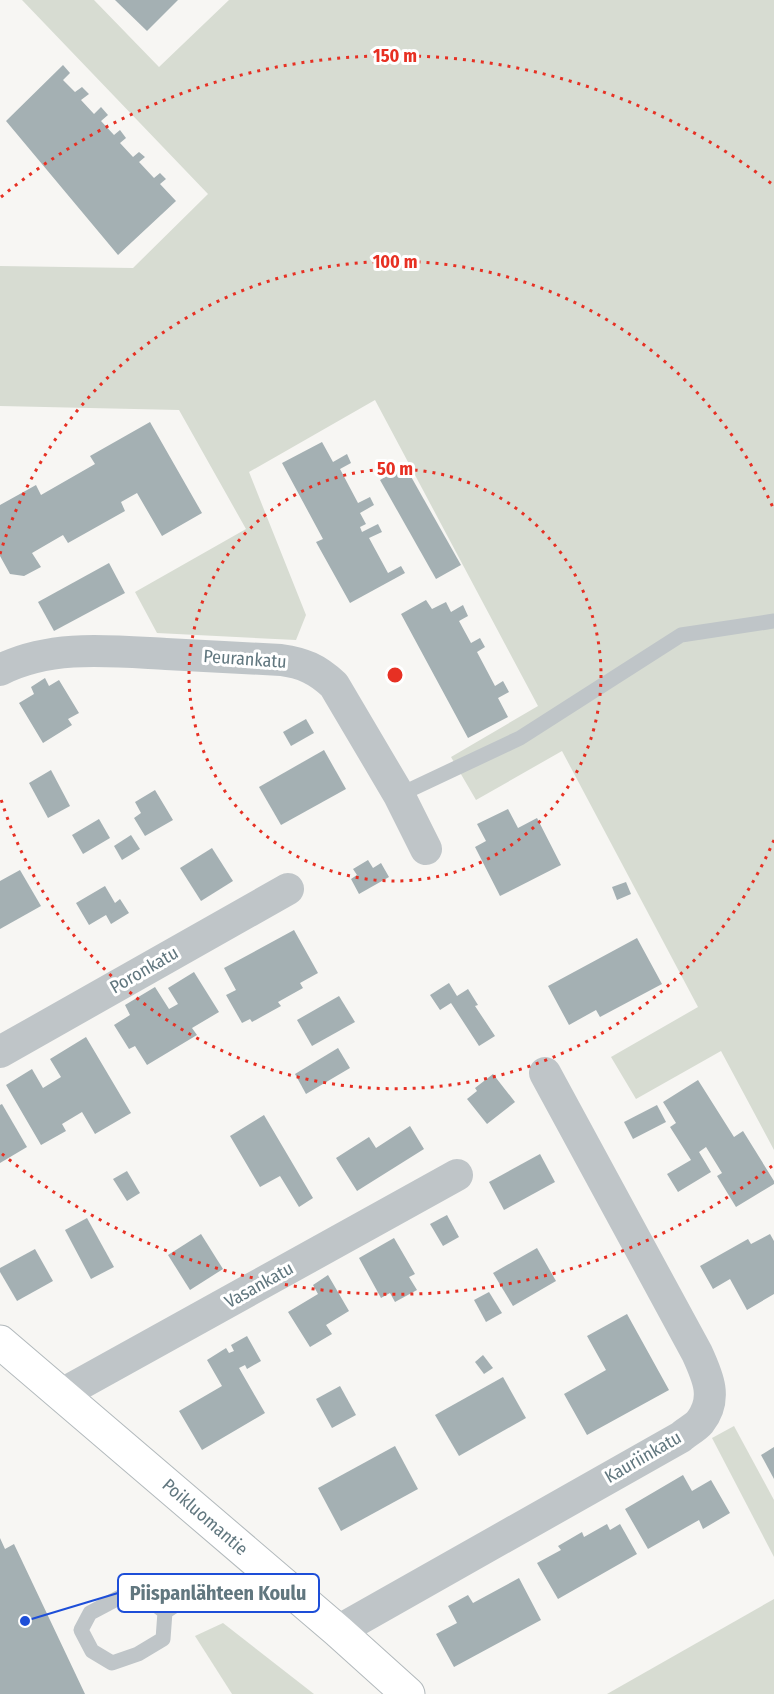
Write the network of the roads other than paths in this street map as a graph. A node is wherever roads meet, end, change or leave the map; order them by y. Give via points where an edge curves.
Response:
1 (774, 621) edge
2 (0, 670) edge
3 (399, 795) junction
4 (426, 849) dead end
5 (288, 889) dead end
6 (0, 1052) edge
7 (545, 1073) dead end
8 (457, 1175) dead end
9 (0, 1342) edge
10 (62, 1394) junction
11 (202, 1588) dead end
12 (165, 1612) junction
13 (338, 1631) junction
14 (408, 1694) edge

1 - 3 lane via 681,635 520,738
2 - 3 street, Peurankatu via 33,657 100,650 301,663 320,672 334,685
3 - 4 street, Peurankatu
5 - 6 street, Poronkatu
7 - 13 street, Kauriinkatu via 698,1353 711,1400 699,1422 681,1437
8 - 10 street, Vasankatu
9 - 10 street, Poikluomantie
10 - 13 street, Poikluomantie
11 - 12 lane
12 - 12 lane via 144,1596 124,1595 90,1613 81,1630 92,1650 112,1663 163,1639
13 - 14 street, Poikluomantie

